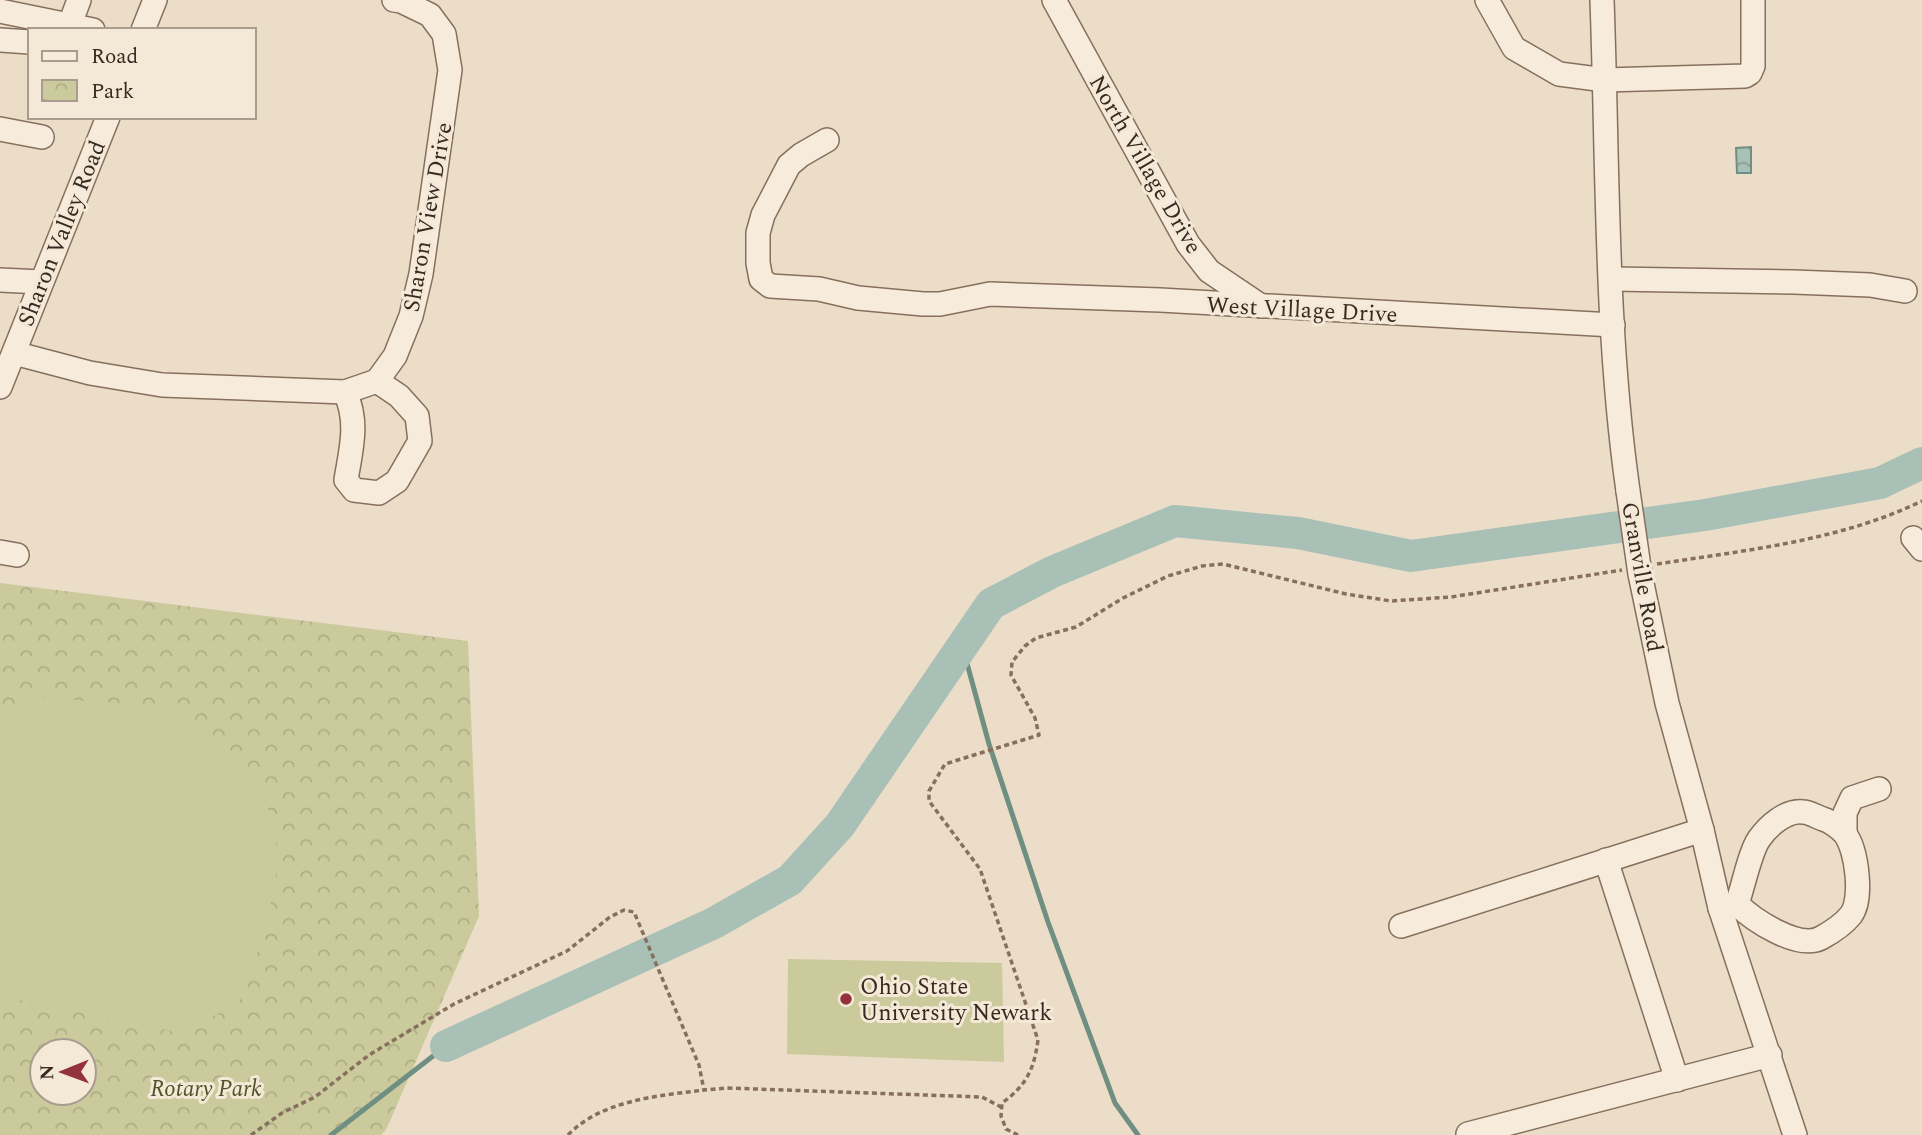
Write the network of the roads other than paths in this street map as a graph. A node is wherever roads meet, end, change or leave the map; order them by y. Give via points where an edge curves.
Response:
1 (79, 0) edge
2 (155, 0) edge
3 (394, 0) edge
4 (1054, 0) edge
5 (1487, 0) edge
6 (1602, 0) edge
7 (1753, 0) edge
8 (0, 11) edge
9 (70, 24) junction
10 (85, 28) edge
11 (144, 28) edge
12 (0, 40) edge
13 (28, 42) edge
14 (1605, 80) junction
15 (107, 119) edge
16 (0, 129) edge
17 (41, 136) dead end
18 (827, 140) dead end
19 (1612, 279) junction
20 (0, 280) edge
21 (41, 282) junction
22 (1905, 291) dead end
23 (1263, 307) junction
24 (1613, 325) junction
25 (13, 353) junction
26 (377, 381) junction
27 (0, 387) edge
28 (345, 392) junction
29 (1879, 789) dead end
30 (1702, 830) junction
31 (1845, 833) junction
32 (1606, 860) junction
33 (1729, 906) junction
34 (1401, 926) dead end
35 (1770, 1055) junction
36 (1677, 1080) junction
37 (1468, 1135) edge
38 (1796, 1135) edge

1 - 9 street
2 - 11 street
3 - 26 street, Sharon View Drive via 430,15 444,34 450,70 421,274 395,356
4 - 23 street, North Village Drive via 1188,244 1209,271
5 - 14 street via 1514,48 1559,74
6 - 14 street, Granville Road
7 - 14 street via 1753,65 1745,76
8 - 9 street
9 - 10 street
12 - 13 street
14 - 19 street, Granville Road
15 - 21 street, Sharon Valley Road
16 - 17 street
18 - 23 street, West Village Drive via 789,165 771,198 758,233 761,279 770,286 818,289 894,303 940,304 990,294
19 - 22 street via 1870,285
19 - 24 street, Granville Road
20 - 21 street
21 - 25 street, Sharon Valley Road
23 - 24 street, West Village Drive
24 - 30 street, Granville Road, bridge via 1621,438 1640,569 1667,703
25 - 27 street, Sharon Valley Road
25 - 28 street via 162,385
26 - 28 street
26 - 28 street via 417,416 420,441 397,481 379,493 354,490 346,480 354,432 352,407
29 - 31 street via 1852,797 1845,813
30 - 32 street
30 - 33 street, Granville Road
31 - 33 street via 1802,812 1786,815 1757,841
31 - 33 street via 1857,870 1858,892 1852,914 1835,930 1815,941 1792,938
32 - 34 street
32 - 36 street
33 - 35 street, Granville Road
35 - 36 street
35 - 38 street, Granville Road
36 - 37 street

